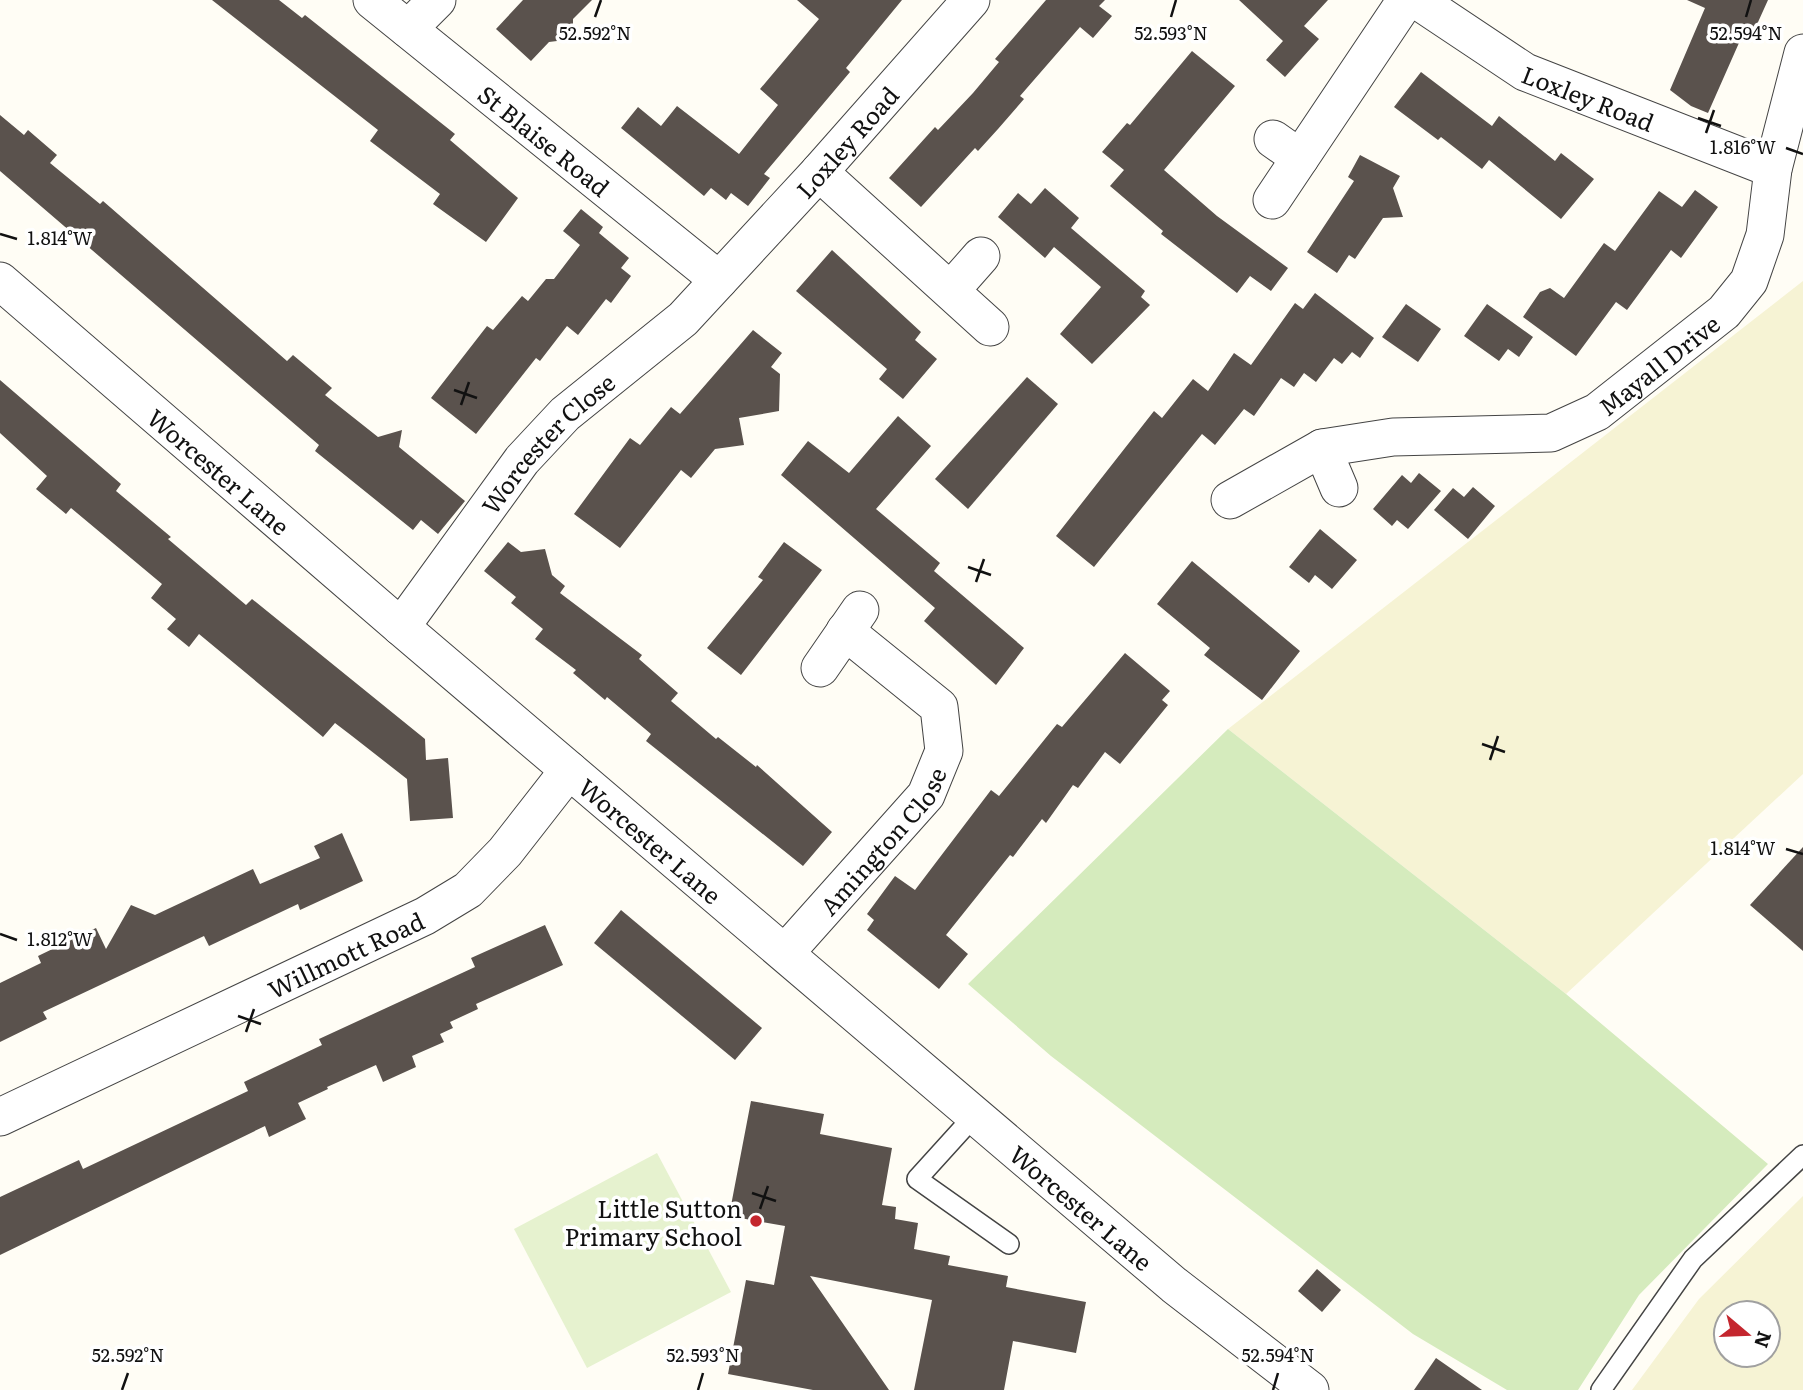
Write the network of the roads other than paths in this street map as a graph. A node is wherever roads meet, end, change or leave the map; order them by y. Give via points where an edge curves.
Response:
1 (372, 0) edge
2 (437, 0) edge
3 (971, 0) edge
4 (1406, 0) edge
5 (1417, 0) edge
6 (408, 29) junction
7 (1803, 53) edge
8 (1773, 169) junction
9 (819, 172) junction
10 (1272, 200) dead end
11 (981, 256) dead end
12 (719, 280) junction
13 (0, 281) edge
14 (951, 290) junction
15 (990, 327) dead end
16 (1322, 448) junction
17 (1339, 488) dead end
18 (1230, 500) dead end
19 (401, 627) junction
20 (820, 668) dead end
21 (569, 770) junction
22 (785, 953) junction
23 (975, 1115) junction
24 (0, 1116) edge
25 (1803, 1155) edge
26 (1009, 1244) dead end
27 (1310, 1390) edge
28 (1601, 1390) edge

1 - 6 street, St Blaise Road
2 - 6 street
3 - 9 street, Loxley Road
4 - 10 street via 1286,148
5 - 8 street, Loxley Road via 1525,72
6 - 12 street, St Blaise Road
7 - 8 street, Mayall Drive
8 - 16 street, Mayall Drive via 1765,235 1749,281 1724,312 1597,412 1551,433 1393,437
9 - 12 street, Loxley Road
9 - 14 street
11 - 14 street
12 - 19 street, Worcester Close via 683,319 565,414 522,460
13 - 19 street, Worcester Lane
14 - 15 street
16 - 17 street
16 - 18 street, Mayall Drive
19 - 21 street, Worcester Lane
20 - 22 street, Amington Close via 852,620 939,707 944,751 926,795
21 - 22 street, Worcester Lane
21 - 24 street, Willmott Road via 505,852 468,890 425,916
22 - 23 street, Worcester Lane
23 - 26 lane via 917,1179
23 - 27 street, Worcester Lane via 1174,1285
25 - 28 lane via 1693,1259

